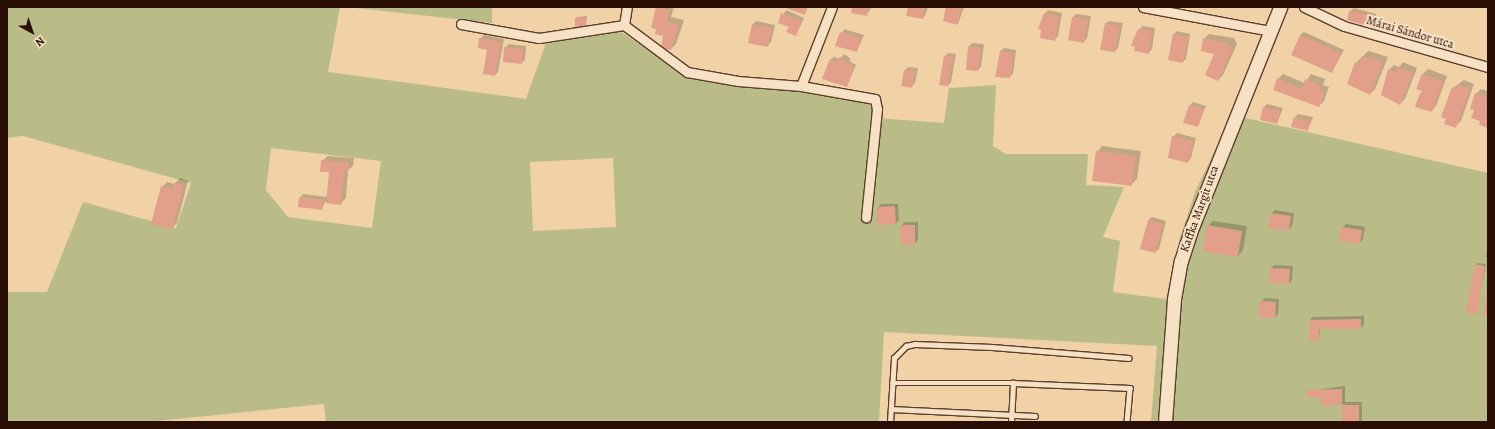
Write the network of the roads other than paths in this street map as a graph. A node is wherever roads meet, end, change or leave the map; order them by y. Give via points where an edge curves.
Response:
1 (627, 7) edge
2 (832, 7) edge
3 (1142, 7) edge
4 (1280, 7) edge
5 (1304, 7) edge
6 (461, 24) dead end
7 (624, 25) junction
8 (1270, 31) junction
9 (1488, 67) edge
10 (801, 86) junction
11 (866, 217) dead end
12 (1129, 358) dead end
13 (892, 383) junction
14 (1013, 384) junction
15 (891, 409) junction
16 (1011, 414) junction
17 (1035, 416) dead end
18 (890, 422) edge
19 (1011, 422) edge
20 (1127, 422) edge
21 (1165, 422) edge

1 - 7 street
2 - 10 street
3 - 8 street
4 - 8 street, Kaffka Margit utca
5 - 9 street, Márai Sándor utca via 1344,26
6 - 7 street via 539,38
7 - 10 street via 687,72 738,81
8 - 21 street, Kaffka Margit utca via 1192,225 1181,261 1174,299
10 - 11 street via 875,99 877,109
12 - 13 lane via 992,347 914,344 896,353
13 - 14 lane
13 - 15 lane
14 - 16 lane
14 - 20 lane via 1130,388
15 - 16 lane
15 - 18 lane
16 - 17 lane
16 - 19 lane

